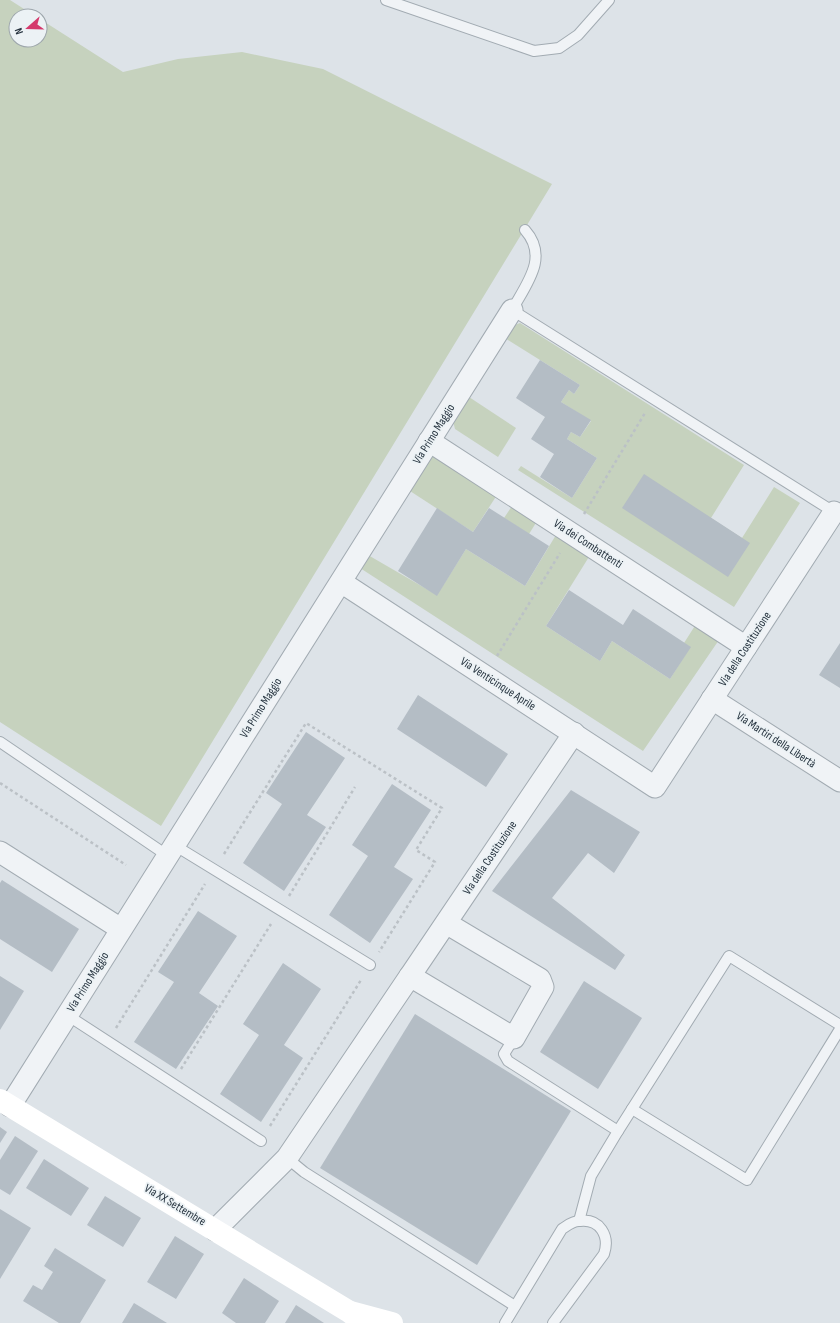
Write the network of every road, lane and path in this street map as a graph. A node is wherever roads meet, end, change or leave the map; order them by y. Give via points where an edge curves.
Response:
1 (386, 0) edge
2 (609, 0) edge
3 (525, 230) dead end
4 (512, 310) junction
5 (429, 441) junction
6 (834, 512) joint
7 (341, 582) junction
8 (746, 647) junction
9 (712, 699) junction
10 (574, 733) junction
11 (0, 742) edge
12 (840, 781) edge
13 (0, 783) edge
14 (655, 786) joint
15 (355, 787) dead end
16 (171, 850) junction
17 (0, 852) edge
18 (126, 865) dead end
19 (280, 910) junction
20 (446, 922) junction
21 (121, 930) junction
22 (370, 966) dead end
23 (410, 976) junction
24 (67, 1015) junction
25 (840, 1025) edge
26 (840, 1029) edge
27 (514, 1038) junction
28 (172, 1084) junction
29 (5, 1103) edge
30 (632, 1109) junction
31 (618, 1131) junction
32 (261, 1141) dead end
33 (288, 1158) junction
34 (579, 1221) junction
35 (216, 1230) junction
36 (515, 1306) junction
37 (356, 1317) edge
38 (392, 1323) edge
39 (505, 1323) edge
40 (553, 1323) edge

1 - 2 lane via 534,51 559,48 578,35
3 - 4 lane via 536,250 535,269
4 - 5 street, Via Primo Maggio
4 - 6 lane
5 - 7 street, Via Primo Maggio
5 - 8 street, Via dei Combattenti
6 - 8 street, Via della Costituzione
7 - 10 street, Via Venticinque Aprile
7 - 16 street, Via Primo Maggio
8 - 9 street, Via della Costituzione
9 - 12 street, Via Martiri della Libertà
9 - 14 street, Via della Costituzione
10 - 14 street, Via Venticinque Aprile
10 - 20 street, Via della Costituzione
11 - 16 lane
13 - 18 path
15 - 19 path
16 - 19 lane
16 - 21 street, Via Primo Maggio
17 - 21 street
19 - 22 lane
19 - 28 path
20 - 23 street, Via della Costituzione
20 - 27 street via 540,979 543,987
21 - 24 street, Via Primo Maggio
23 - 27 street
23 - 33 street, Via della Costituzione
24 - 28 lane
24 - 29 street, Via Primo Maggio
25 - 30 lane via 729,956
26 - 30 lane via 747,1180
27 - 31 lane via 504,1054 508,1061
28 - 32 lane
29 - 35 main road, Via XX Settembre
30 - 31 lane
31 - 34 lane via 591,1176
33 - 35 street, Via della Costituzione
33 - 36 lane via 304,1172
34 - 36 lane via 570,1223 562,1229
34 - 40 lane via 588,1221 600,1226 607,1247
35 - 37 main road, Via XX Settembre
36 - 39 lane
37 - 38 main road, Via XX Settembre

